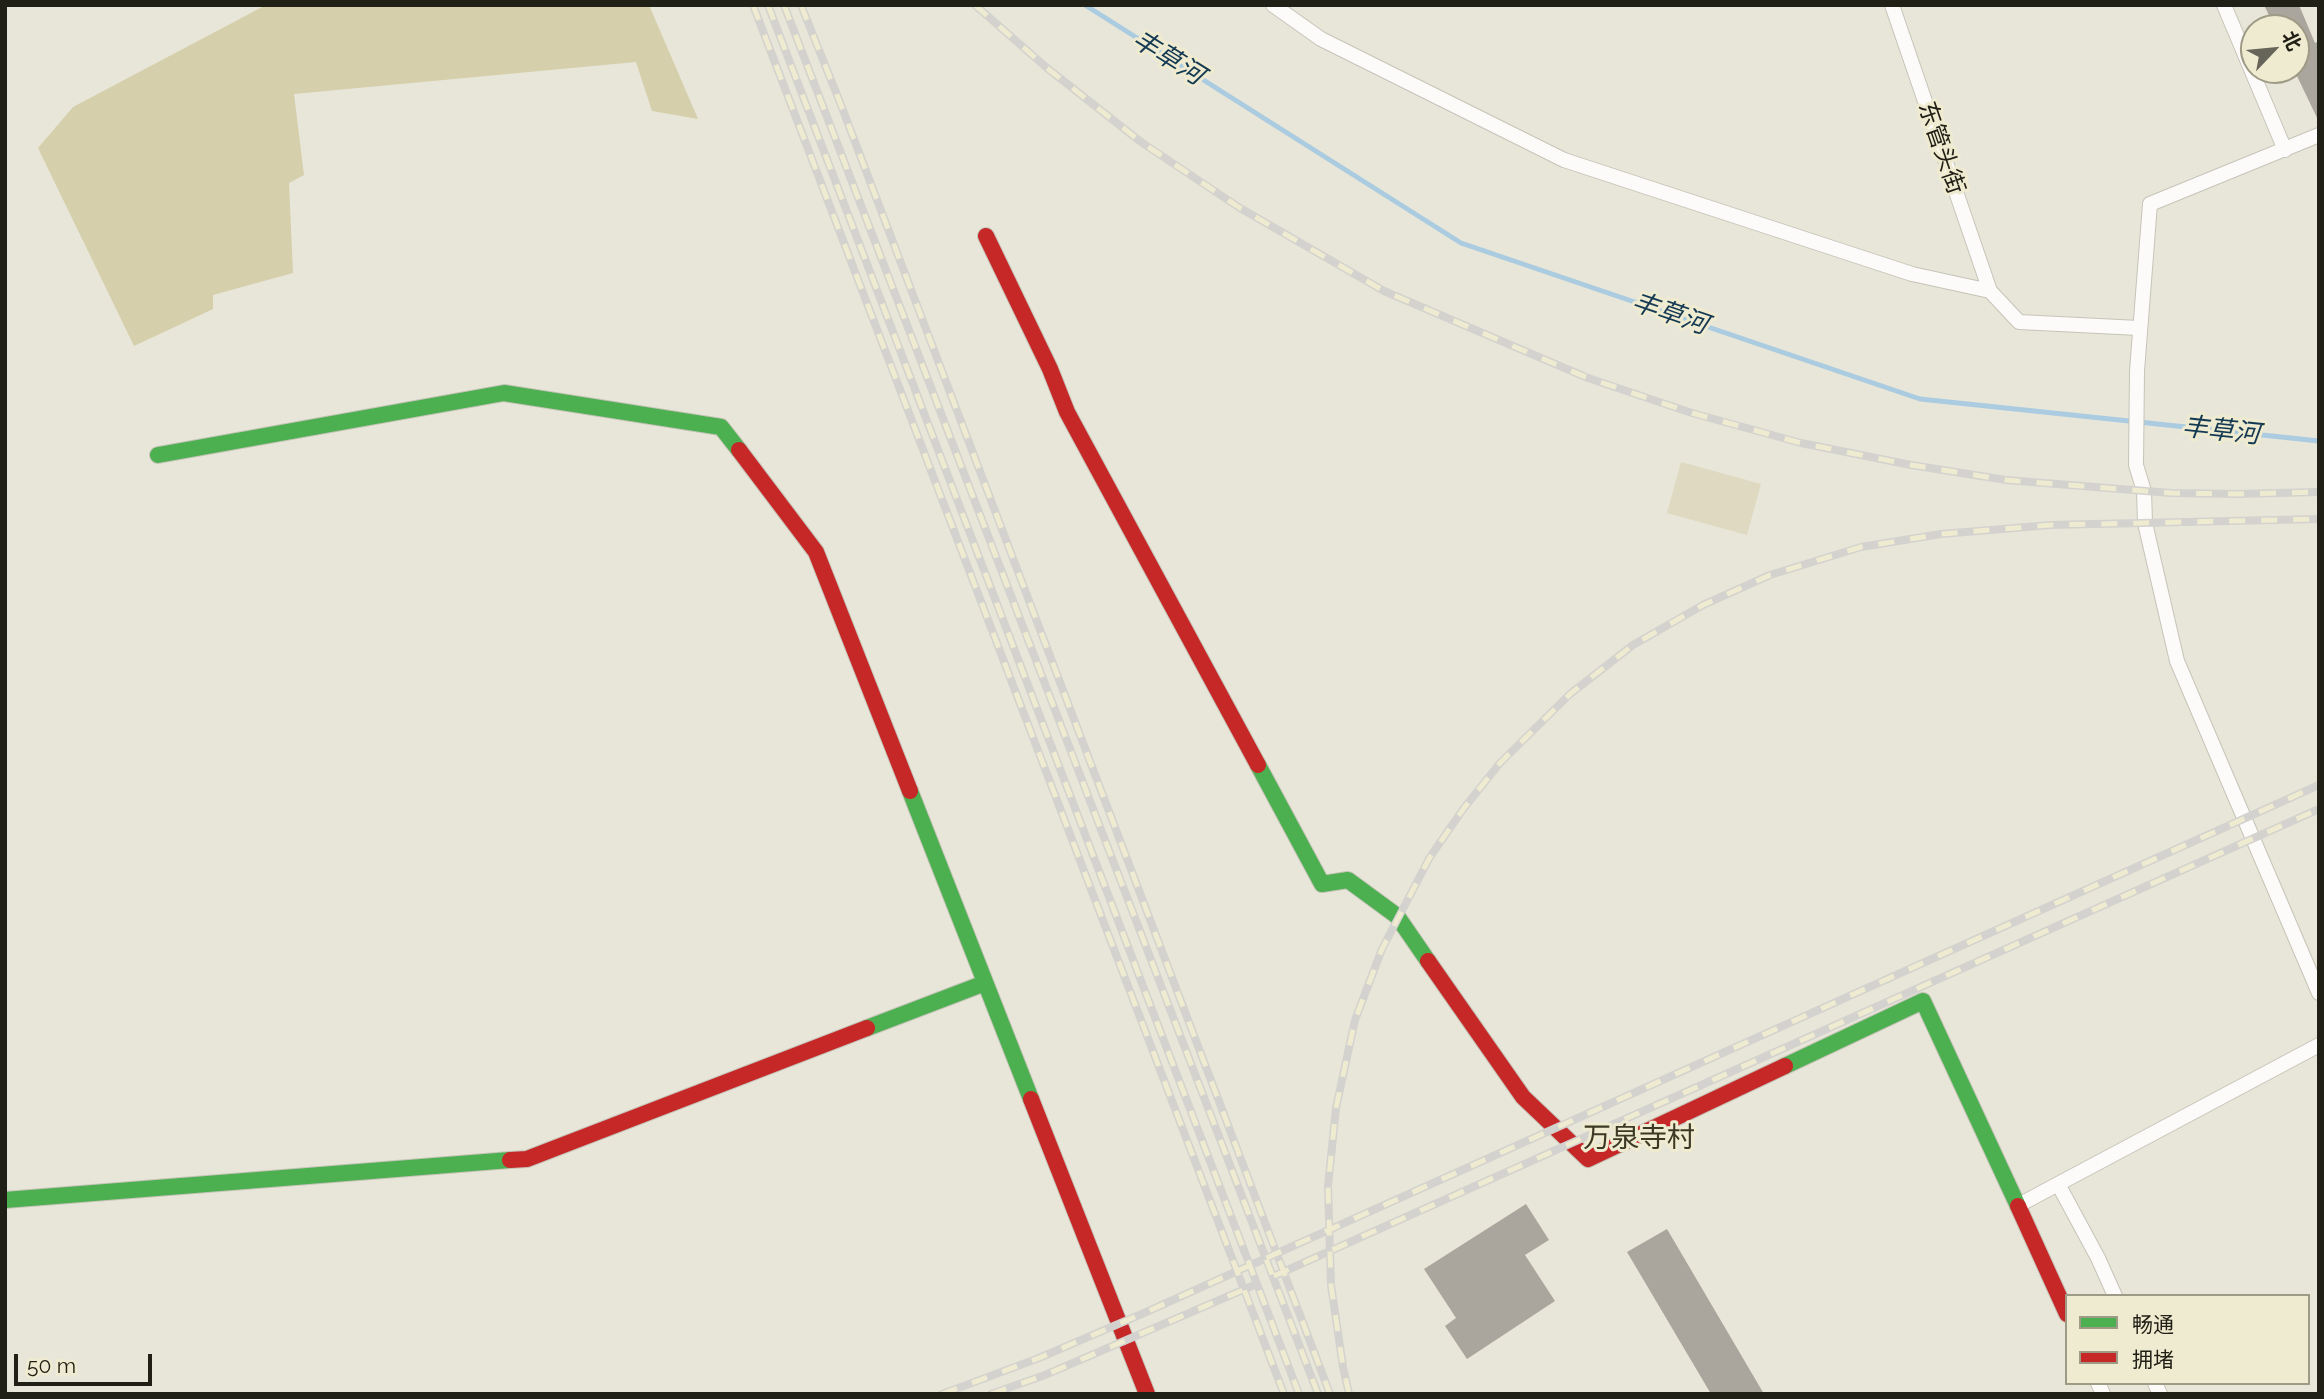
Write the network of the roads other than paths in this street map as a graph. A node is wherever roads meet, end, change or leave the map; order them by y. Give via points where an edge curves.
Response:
1 (1273, 5) edge
2 (1892, 5) edge
3 (2224, 5) edge
4 (2319, 135) edge
5 (2286, 150) junction
6 (986, 236) dead end
7 (1990, 291) junction
8 (2139, 328) junction
9 (158, 455) dead end
10 (985, 983) junction
11 (2319, 993) edge
12 (2319, 1045) edge
13 (2059, 1184) junction
14 (5, 1200) edge
15 (2017, 1206) junction
16 (2114, 1294) edge
17 (2065, 1310) edge
18 (1147, 1394) edge

1 - 7 street via 1321,39 1564,160 1912,274
2 - 7 street, 东管头街
3 - 5 street
4 - 5 street
5 - 8 street via 2150,204
6 - 15 street via 1067,412 1322,884 1348,880 1398,916 1522,1097 1588,1159 1923,1001
7 - 8 street via 2019,322
8 - 11 street via 2137,466 2145,523 2177,661
9 - 10 street via 503,393 721,427 816,552
10 - 14 street via 527,1159
10 - 18 street
12 - 13 street
13 - 15 street
13 - 16 street
15 - 17 street

